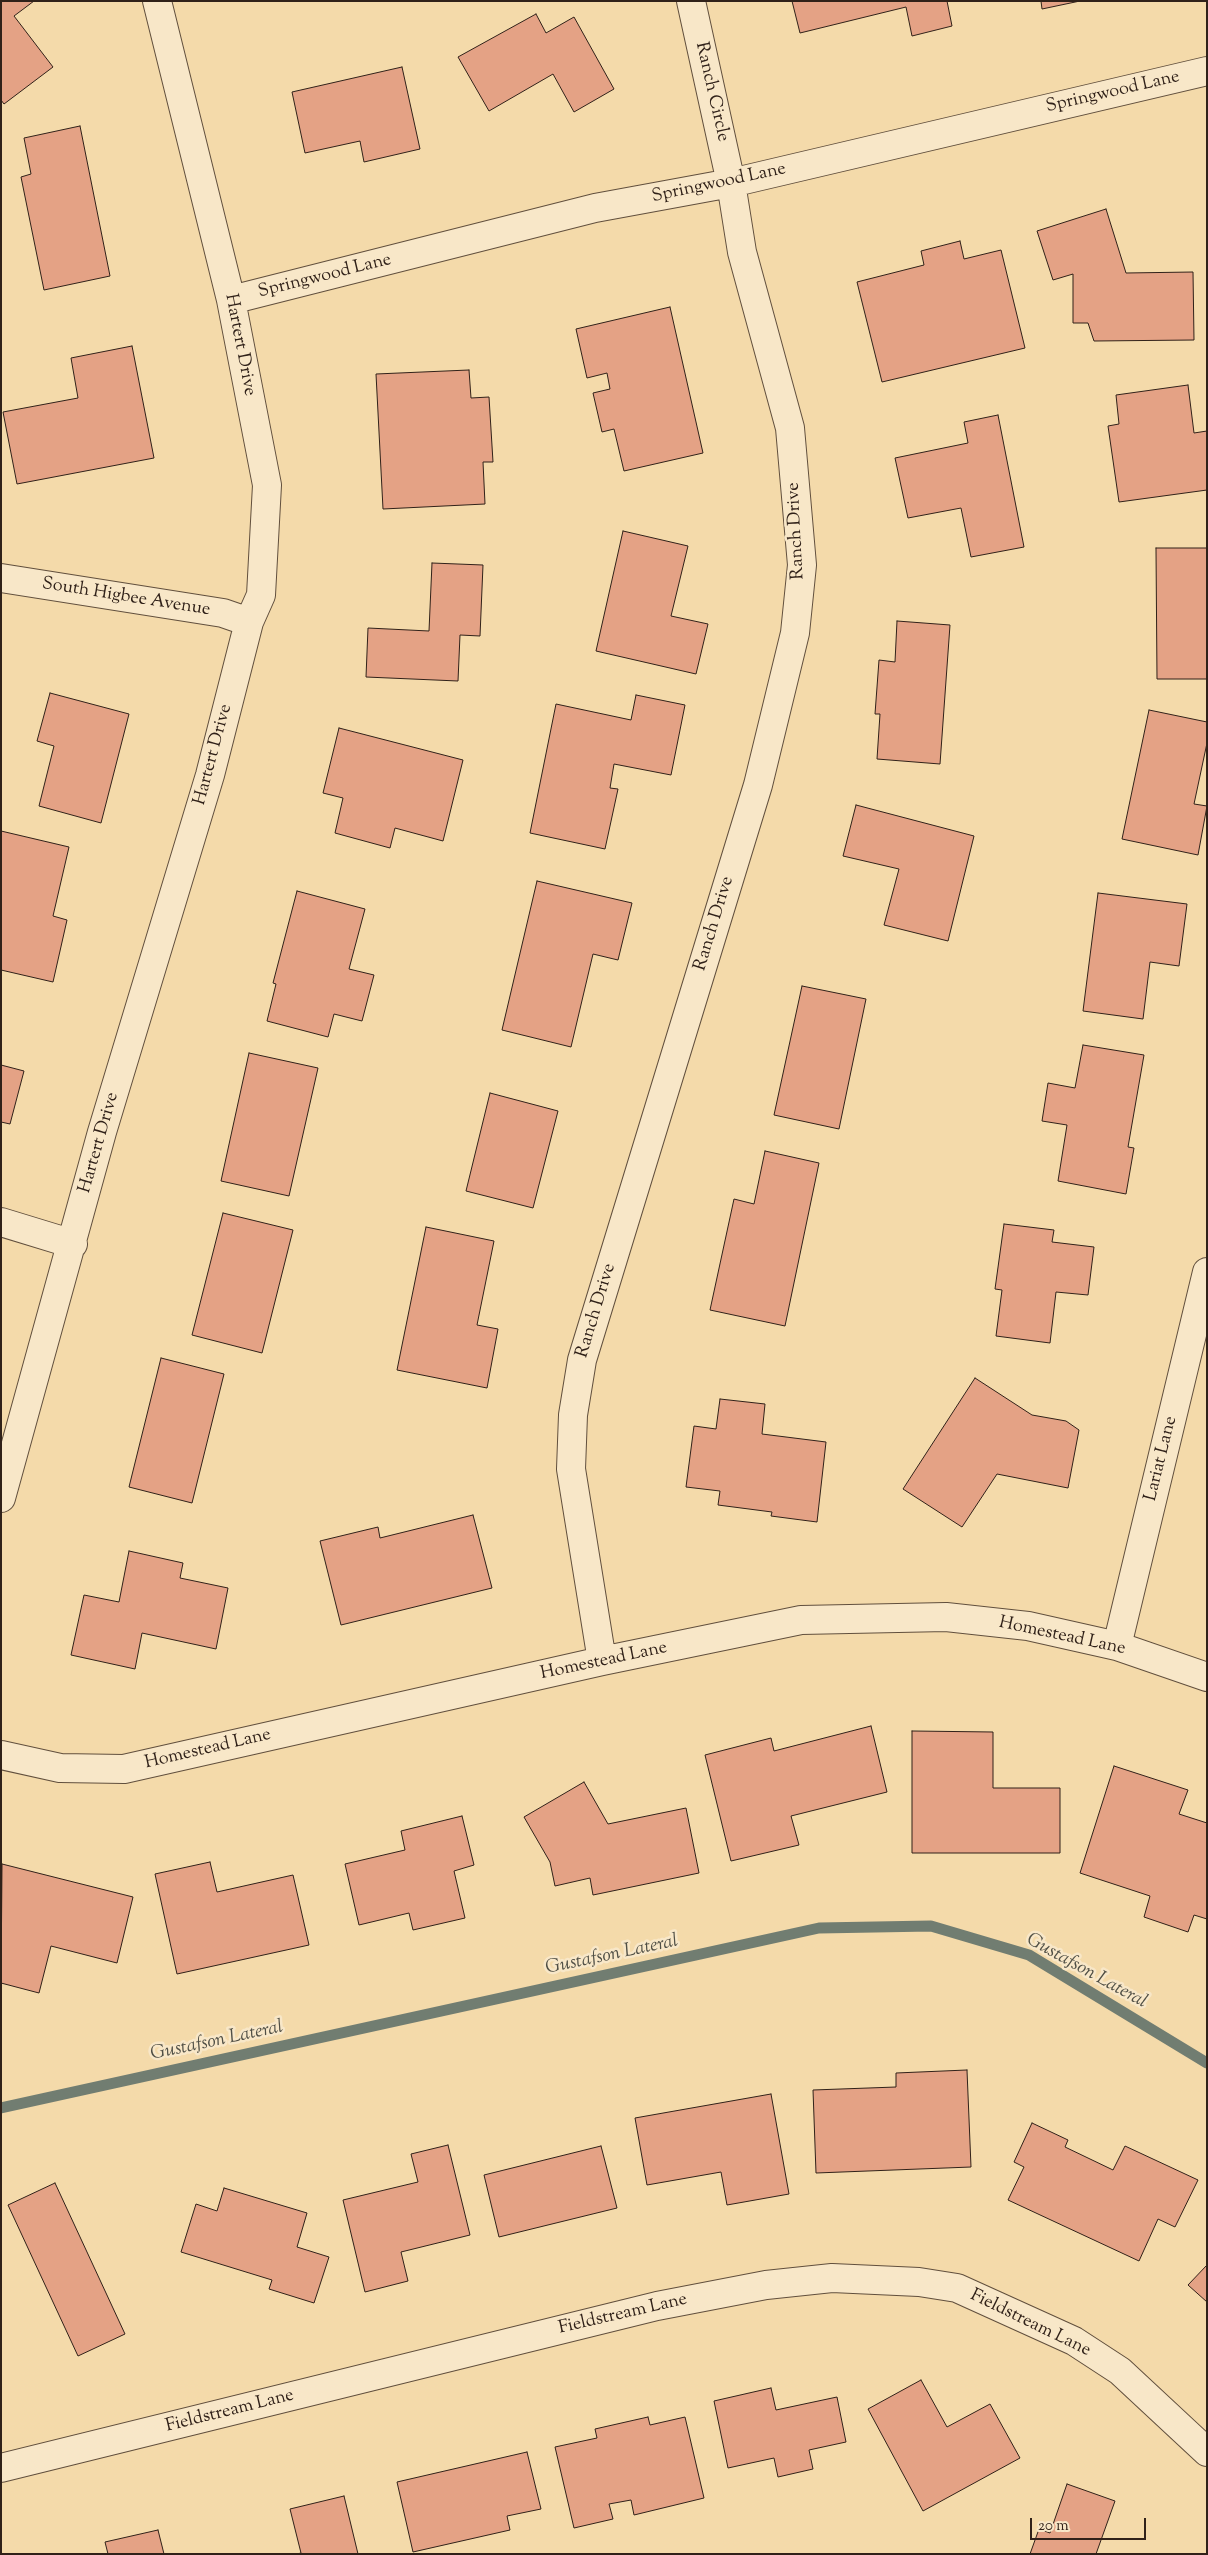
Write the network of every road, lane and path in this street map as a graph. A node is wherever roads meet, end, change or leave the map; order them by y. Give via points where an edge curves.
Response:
1 (157, 1) edge
2 (691, 1) edge
3 (1207, 71) edge
4 (732, 183) junction
5 (231, 300) junction
6 (1, 578) edge
7 (249, 622) junction
8 (1, 1222) edge
9 (73, 1244) junction
10 (1207, 1272) edge
11 (1, 1498) edge
12 (1117, 1646) junction
13 (602, 1661) junction
14 (1207, 1677) edge
15 (1, 1755) edge
16 (1207, 2452) edge
17 (1, 2468) edge

1 - 5 street, Hartert Drive
2 - 4 street, Ranch Circle
3 - 4 street, Springwood Lane
4 - 5 street, Springwood Lane via 595,208
4 - 13 street, Ranch Drive via 742,252 790,428 802,565 795,633 758,785 582,1360 572,1415 571,1469
5 - 7 street, Hartert Drive via 267,485 261,594
6 - 7 street, South Higbee Avenue via 223,613
7 - 9 street, Hartert Drive via 210,775 102,1132
8 - 9 street
9 - 11 street, Hartert Drive
10 - 12 street, Lariat Lane
12 - 13 street, Homestead Lane via 1028,1626 946,1617 801,1620
12 - 14 street, Homestead Lane
13 - 15 street, Homestead Lane via 124,1769 60,1768
16 - 17 street, Fieldstream Lane via 1120,2371 1074,2341 957,2288 919,2282 832,2278 766,2285 657,2306

